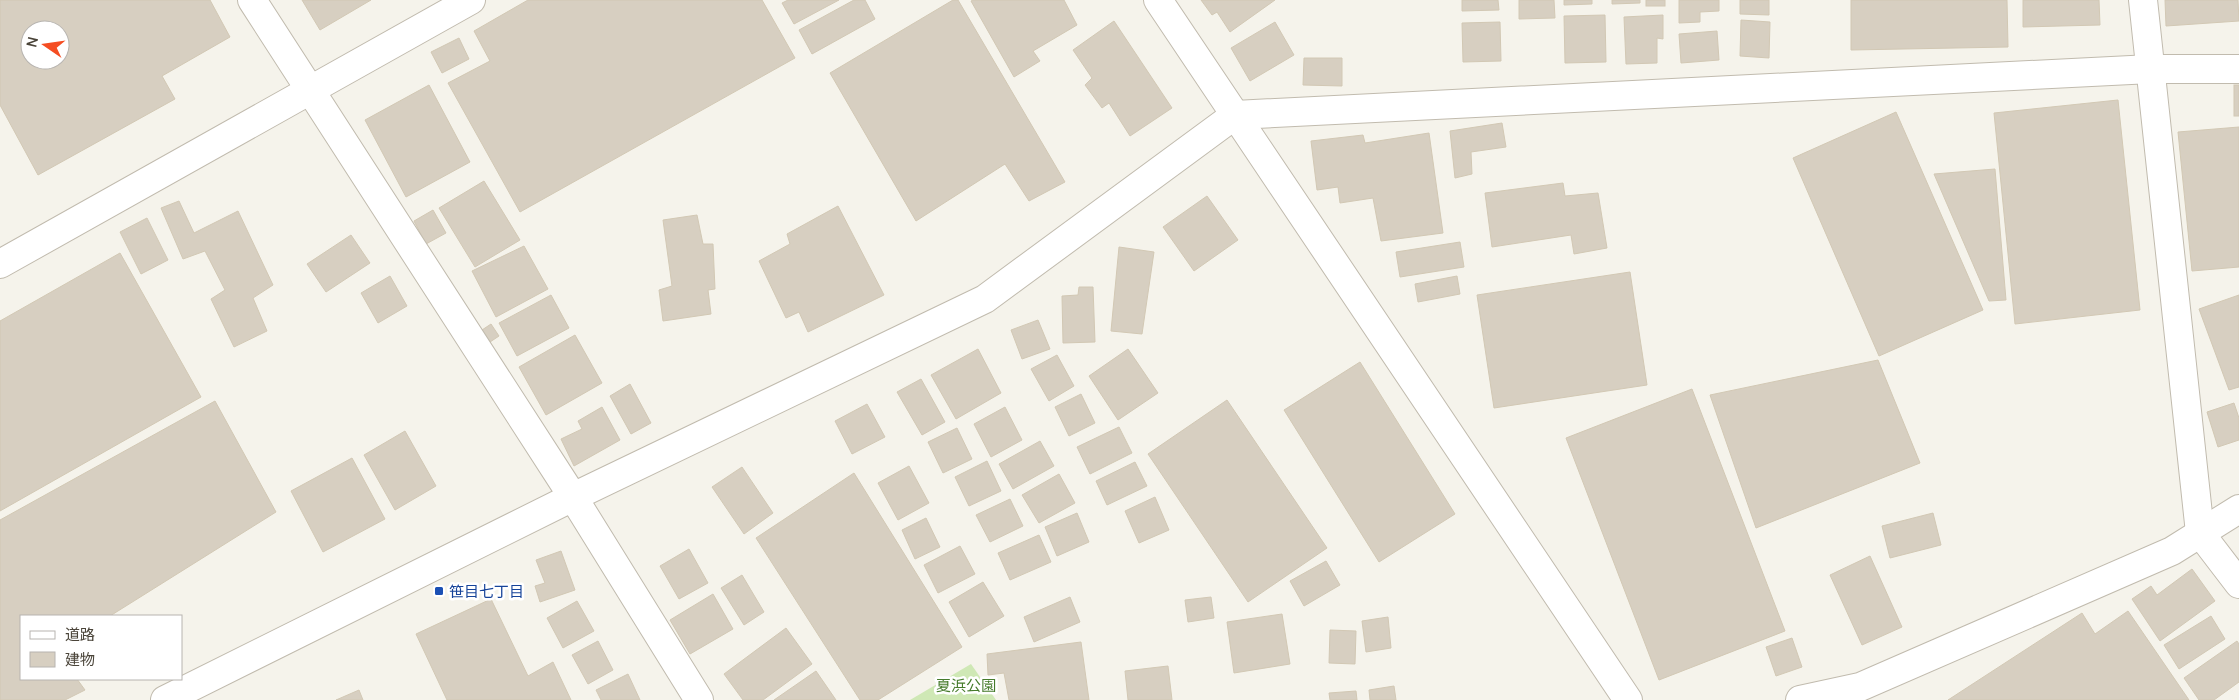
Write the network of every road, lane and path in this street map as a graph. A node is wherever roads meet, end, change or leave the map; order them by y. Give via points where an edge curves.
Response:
1 (252, 0) edge
2 (471, 0) edge
3 (1158, 0) edge
4 (2143, 0) edge
5 (2151, 69) junction
6 (2239, 69) edge
7 (310, 90) junction
8 (1235, 115) junction
9 (0, 264) edge
10 (573, 497) junction
11 (2239, 509) edge
12 (2200, 533) junction
13 (2239, 584) edge
14 (165, 700) edge
15 (698, 700) edge
16 (1628, 700) edge
17 (1800, 700) edge

1 - 7 street
2 - 7 street
3 - 8 street
4 - 5 street
5 - 6 street
5 - 8 street
5 - 12 street
7 - 9 street
7 - 10 street
8 - 10 street via 985,299
8 - 16 street
10 - 14 street
10 - 15 street
11 - 12 street
12 - 13 street
12 - 17 street via 2172,551 1860,687

